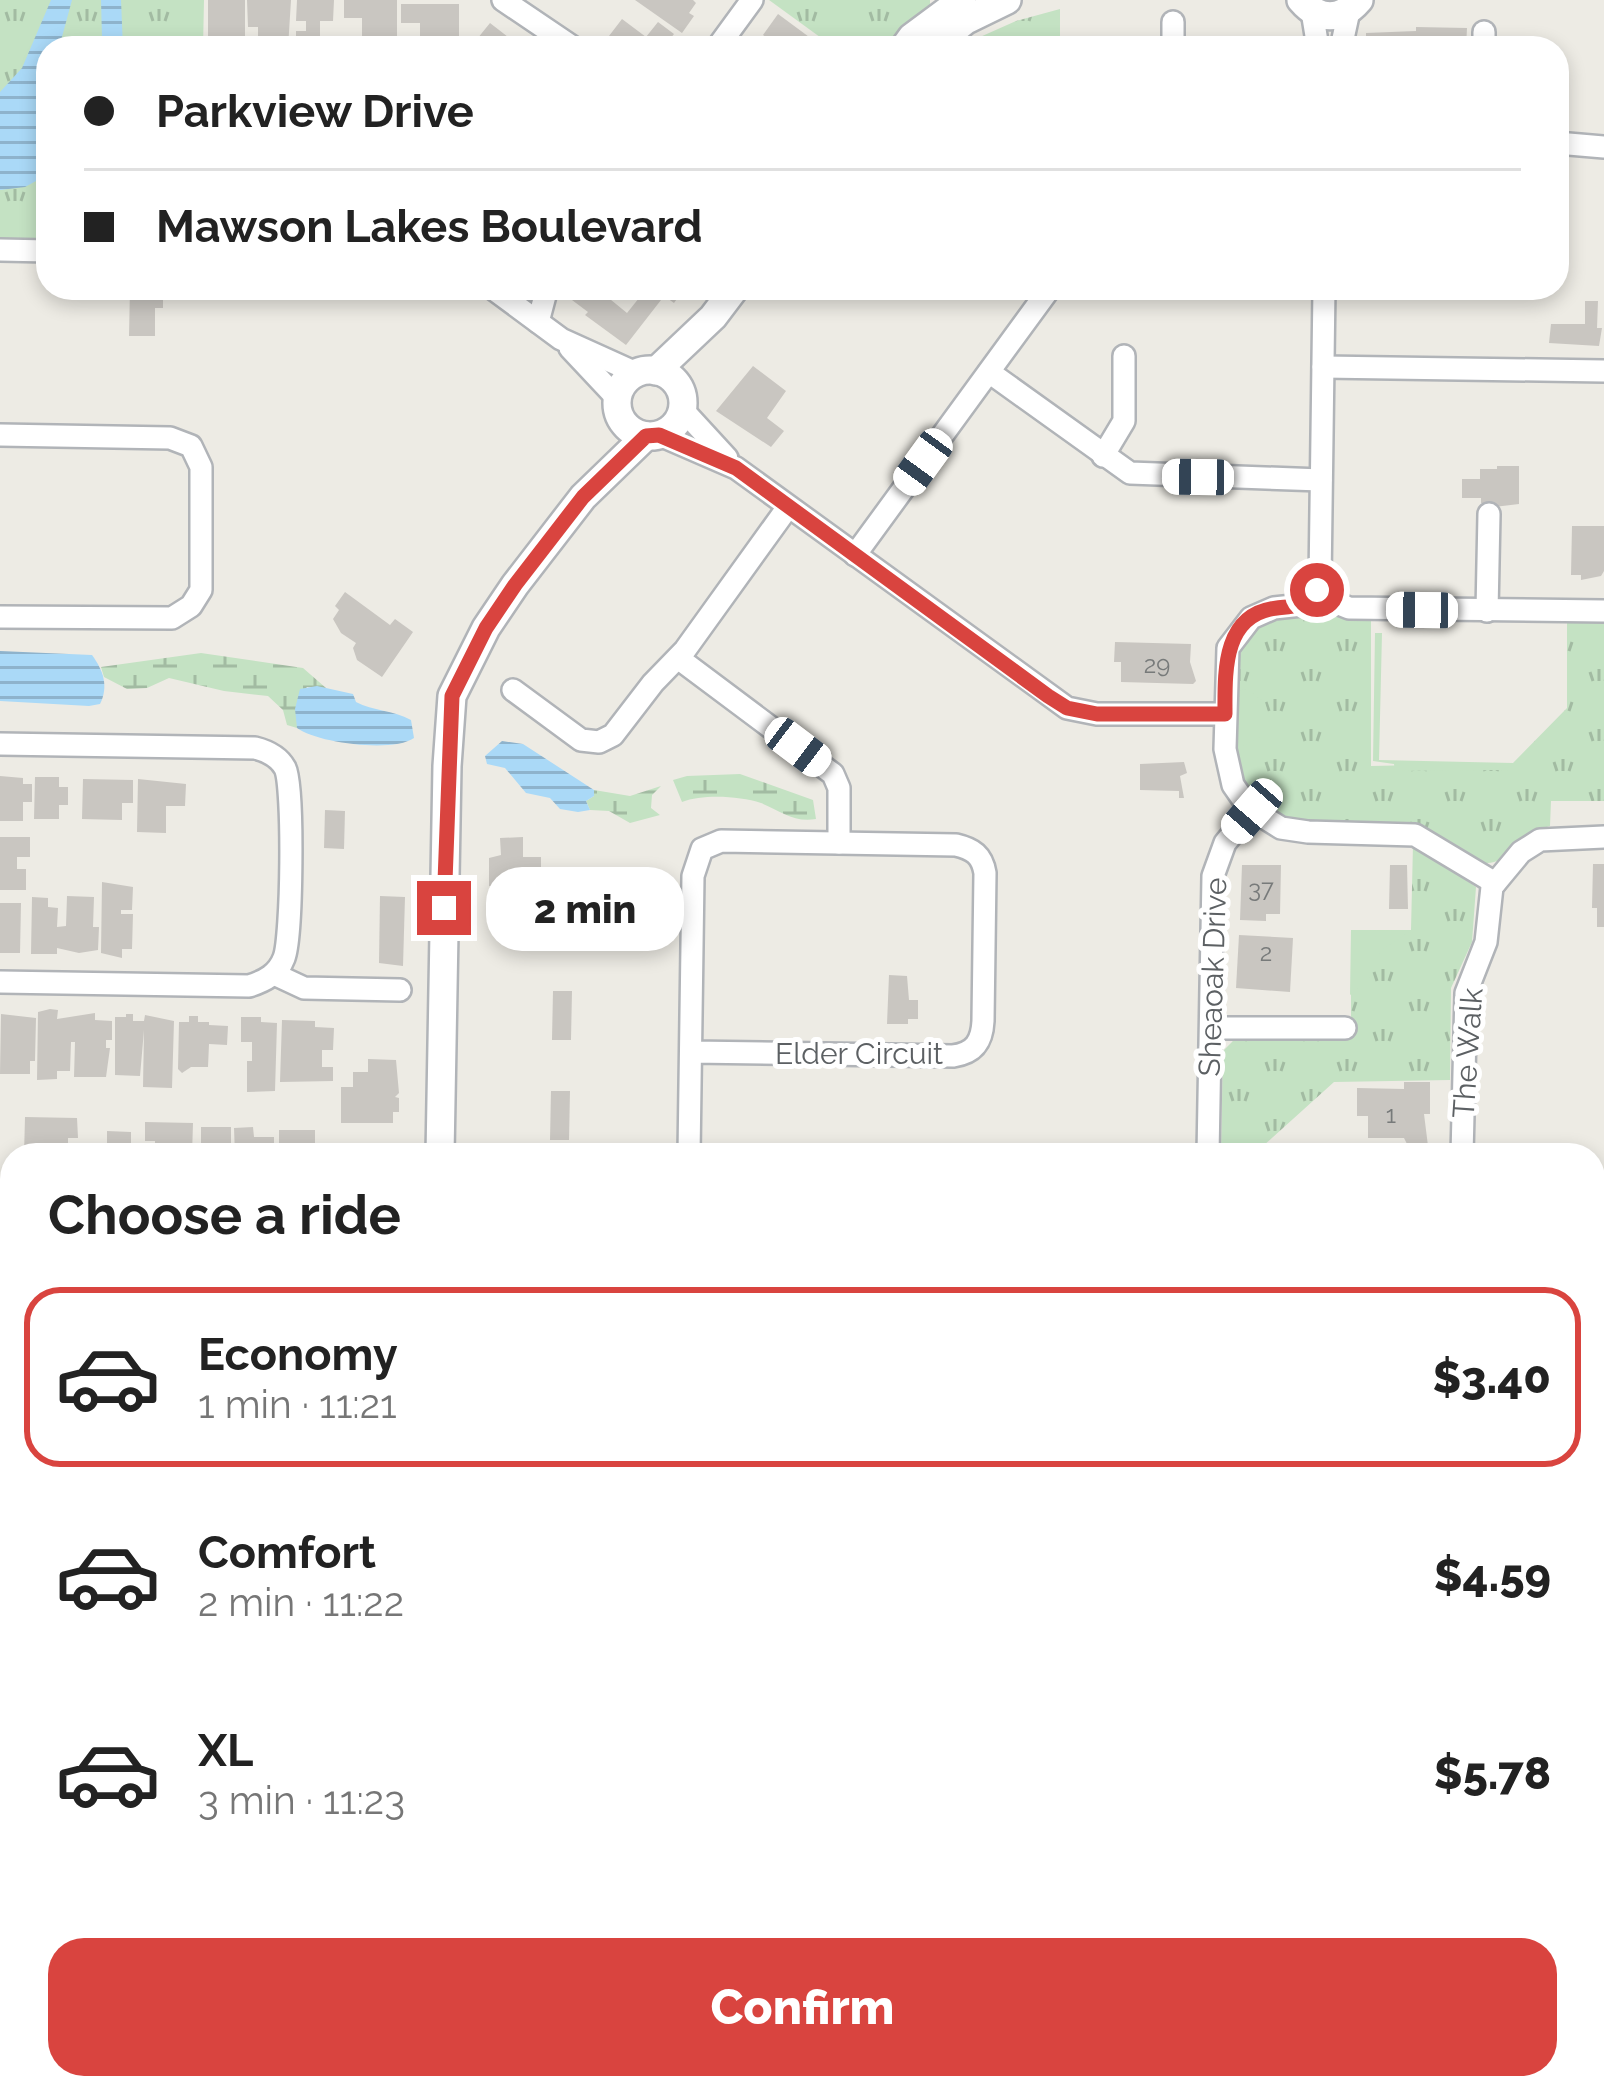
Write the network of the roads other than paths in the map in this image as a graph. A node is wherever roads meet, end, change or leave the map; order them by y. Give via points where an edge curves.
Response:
1 (503, 0) edge
2 (752, 0) edge
3 (1007, 0) edge
4 (1304, 3) edge
5 (1358, 3) edge
6 (956, 5) edge
7 (1173, 22) dead end
8 (556, 36) edge
9 (726, 36) edge
10 (919, 36) edge
11 (938, 36) edge
12 (1173, 36) edge
13 (1314, 36) edge
14 (1346, 36) edge
15 (1569, 144) edge
16 (1604, 147) edge
17 (0, 250) edge
18 (36, 251) edge
19 (508, 300) edge
20 (514, 300) edge
21 (544, 300) edge
22 (726, 300) edge
23 (1042, 300) edge
24 (1324, 300) edge
25 (511, 302) junction
26 (713, 317) junction
27 (538, 322) junction
28 (561, 339) junction
29 (1124, 356) dead end
30 (1323, 367) junction
31 (1604, 371) edge
32 (645, 372) junction
33 (989, 372) junction
34 (681, 399) junction
35 (619, 408) junction
36 (0, 436) edge
37 (652, 436) junction
38 (1103, 456) junction
39 (736, 468) junction
40 (1321, 480) junction
41 (583, 497) junction
42 (788, 507) junction
43 (1489, 514) dead end
44 (855, 555) junction
45 (1314, 594) junction
46 (1487, 611) junction
47 (1604, 611) edge
48 (0, 617) edge
49 (678, 658) junction
50 (512, 690) dead end
51 (1225, 714) junction
52 (0, 745) edge
53 (1252, 811) junction
54 (1604, 837) edge
55 (839, 843) junction
56 (1495, 883) junction
57 (274, 974) junction
58 (0, 982) edge
59 (400, 990) dead end
60 (1211, 1028) junction
61 (1345, 1028) dead end
62 (691, 1052) junction
63 (440, 1143) edge
64 (689, 1143) edge
65 (1208, 1143) edge
66 (1462, 1143) edge

1 - 8 street
2 - 9 street
3 - 6 street
4 - 5 street via 1329,16
4 - 13 street
5 - 14 street
6 - 10 street
6 - 11 street
7 - 12 street
15 - 16 street
17 - 18 street
19 - 25 street
20 - 25 street
21 - 27 street
22 - 26 street
23 - 33 street
24 - 30 street
25 - 27 street
26 - 32 street
26 - 34 street
27 - 28 street
28 - 32 street
28 - 35 street
29 - 38 street via 1124,421
30 - 31 street
30 - 40 street
32 - 34 street via 674,380
32 - 35 street
33 - 38 street
33 - 44 street
34 - 37 street via 676,425
34 - 39 street
35 - 37 street via 637,434
35 - 41 street
36 - 48 street via 191,446 201,467 201,590 172,618
37 - 39 street
37 - 41 street
38 - 40 street via 1153,477
39 - 42 street
40 - 45 street
41 - 63 street via 486,628 452,696
42 - 44 street
42 - 49 street
43 - 46 street
44 - 51 street via 1067,708
45 - 46 street via 1349,608
45 - 51 street via 1302,605 1263,611 1234,635
46 - 47 street
49 - 50 street via 599,742 581,740
49 - 55 street via 833,774
51 - 53 street via 1228,772
52 - 57 street via 255,748 278,759 290,784 287,944
53 - 56 street via 1297,831 1415,835
53 - 60 street, Sheaoak Drive via 1225,843 1213,876
54 - 56 street via 1540,840
55 - 62 street, Elder Circuit via 721,841 702,849 693,876
55 - 62 street, Elder Circuit via 956,845 980,857 986,873 979,1042 953,1056
56 - 66 street, The Walk via 1486,942 1466,994
57 - 58 street via 249,986
57 - 59 street via 304,988
60 - 61 street
60 - 65 street, Sheaoak Drive
62 - 64 street, Elder Circuit

